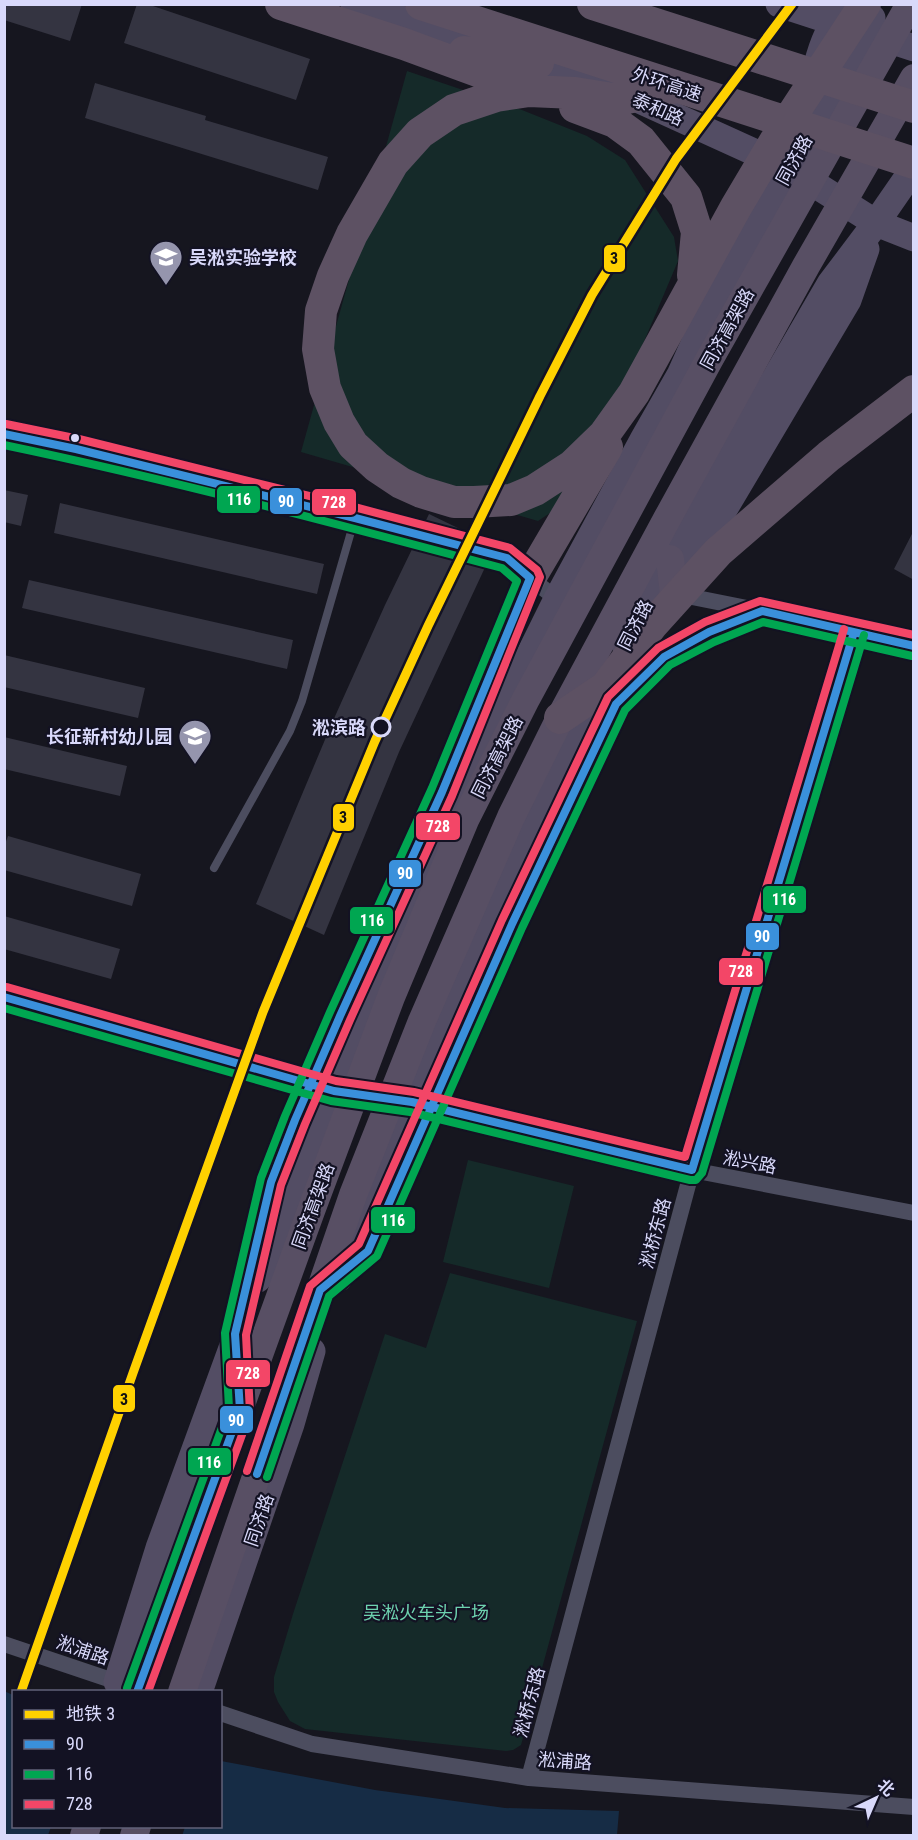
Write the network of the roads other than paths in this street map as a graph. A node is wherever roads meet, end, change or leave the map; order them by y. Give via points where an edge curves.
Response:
1 (281, 4) edge
2 (354, 4) edge
3 (421, 4) edge
4 (593, 4) edge
5 (779, 4) edge
6 (880, 4) edge
7 (910, 4) edge
8 (839, 13) edge
9 (864, 18) edge
10 (404, 44) junction
11 (914, 48) edge
12 (538, 63) junction
13 (914, 78) edge
14 (677, 87) junction
15 (914, 107) edge
16 (914, 163) edge
17 (789, 168) junction
18 (914, 168) edge
19 (876, 223) junction
20 (914, 238) edge
21 (914, 391) edge
22 (4, 434) edge
23 (355, 518) junction
24 (407, 531) tunnel mouth
25 (590, 537) junction
26 (670, 559) junction
27 (518, 568) junction
28 (674, 594) junction
29 (557, 599) junction
30 (762, 610) junction
31 (854, 632) junction
32 (914, 646) edge
33 (616, 704) junction
34 (560, 718) junction
35 (214, 868) dead end
36 (4, 997) edge
37 (334, 1091) junction
38 (412, 1102) junction
39 (692, 1170) junction
40 (914, 1214) edge
41 (320, 1290) junction
42 (240, 1410) junction
43 (4, 1644) edge
44 (127, 1687) edge
45 (183, 1690) edge
46 (201, 1690) edge
47 (222, 1714) edge
48 (529, 1778) junction
49 (914, 1807) edge

1 - 10 highway
2 - 12 main road, 泰和路
3 - 14 highway, 外环高速
4 - 15 highway
5 - 8 main road
6 - 9 main road, 同济路
7 - 42 highway, 同济高架路 via 709,360 465,820 391,997
8 - 9 main road
8 - 17 main road via 823,41
9 - 11 main road
9 - 14 highway via 765,158 634,393 604,435 572,466 511,500 474,502 454,502 421,492 377,467 353,445 339,422 325,388 318,349 321,311 333,276 393,163 420,133 454,110 496,96 529,91 619,100
9 - 17 main road, 同济路
10 - 12 highway
10 - 27 highway via 615,122 641,141 686,196 697,232 692,287 663,352
12 - 17 main road, 泰和路 via 602,83
13 - 34 highway, 同济高架路 via 800,276
14 - 16 highway, 外环高速
17 - 19 main road, 泰和路
17 - 25 main road, 同济路
18 - 19 main road, 同济路
19 - 20 main road, 泰和路
19 - 26 main road, 同济路 via 830,284
19 - 28 main road, 同济路 via 848,300
21 - 34 highway via 829,456 718,552 652,625 606,687
22 - 23 street
23 - 24 street
23 - 35 lane via 290,731
25 - 27 main road, 同济路
25 - 29 main road, 同济路
26 - 28 highway
26 - 38 main road, 同济路 via 556,778
27 - 29 street
27 - 42 highway via 513,619 442,792 340,1016 271,1182 235,1334
28 - 30 street
28 - 33 highway
29 - 37 main road, 同济路 via 400,928
30 - 31 street
30 - 33 highway via 709,632 664,657
31 - 32 street
31 - 39 street, 淞桥东路
33 - 41 highway via 512,924 368,1251
34 - 41 highway, 同济高架路 via 511,817 422,1021
36 - 37 street, 淞兴路
37 - 38 street, 淞兴路
37 - 44 main road, 同济路 via 272,1242 159,1548
38 - 39 street, 淞兴路
38 - 46 main road, 同济路 via 319,1327 291,1424
39 - 40 street, 淞兴路
39 - 48 street, 淞桥东路
41 - 45 highway, 同济高架路
42 - 44 highway, 同济高架路
43 - 44 street, 淞浦路
47 - 48 street, 淞浦路 via 312,1744
48 - 49 street, 淞浦路

